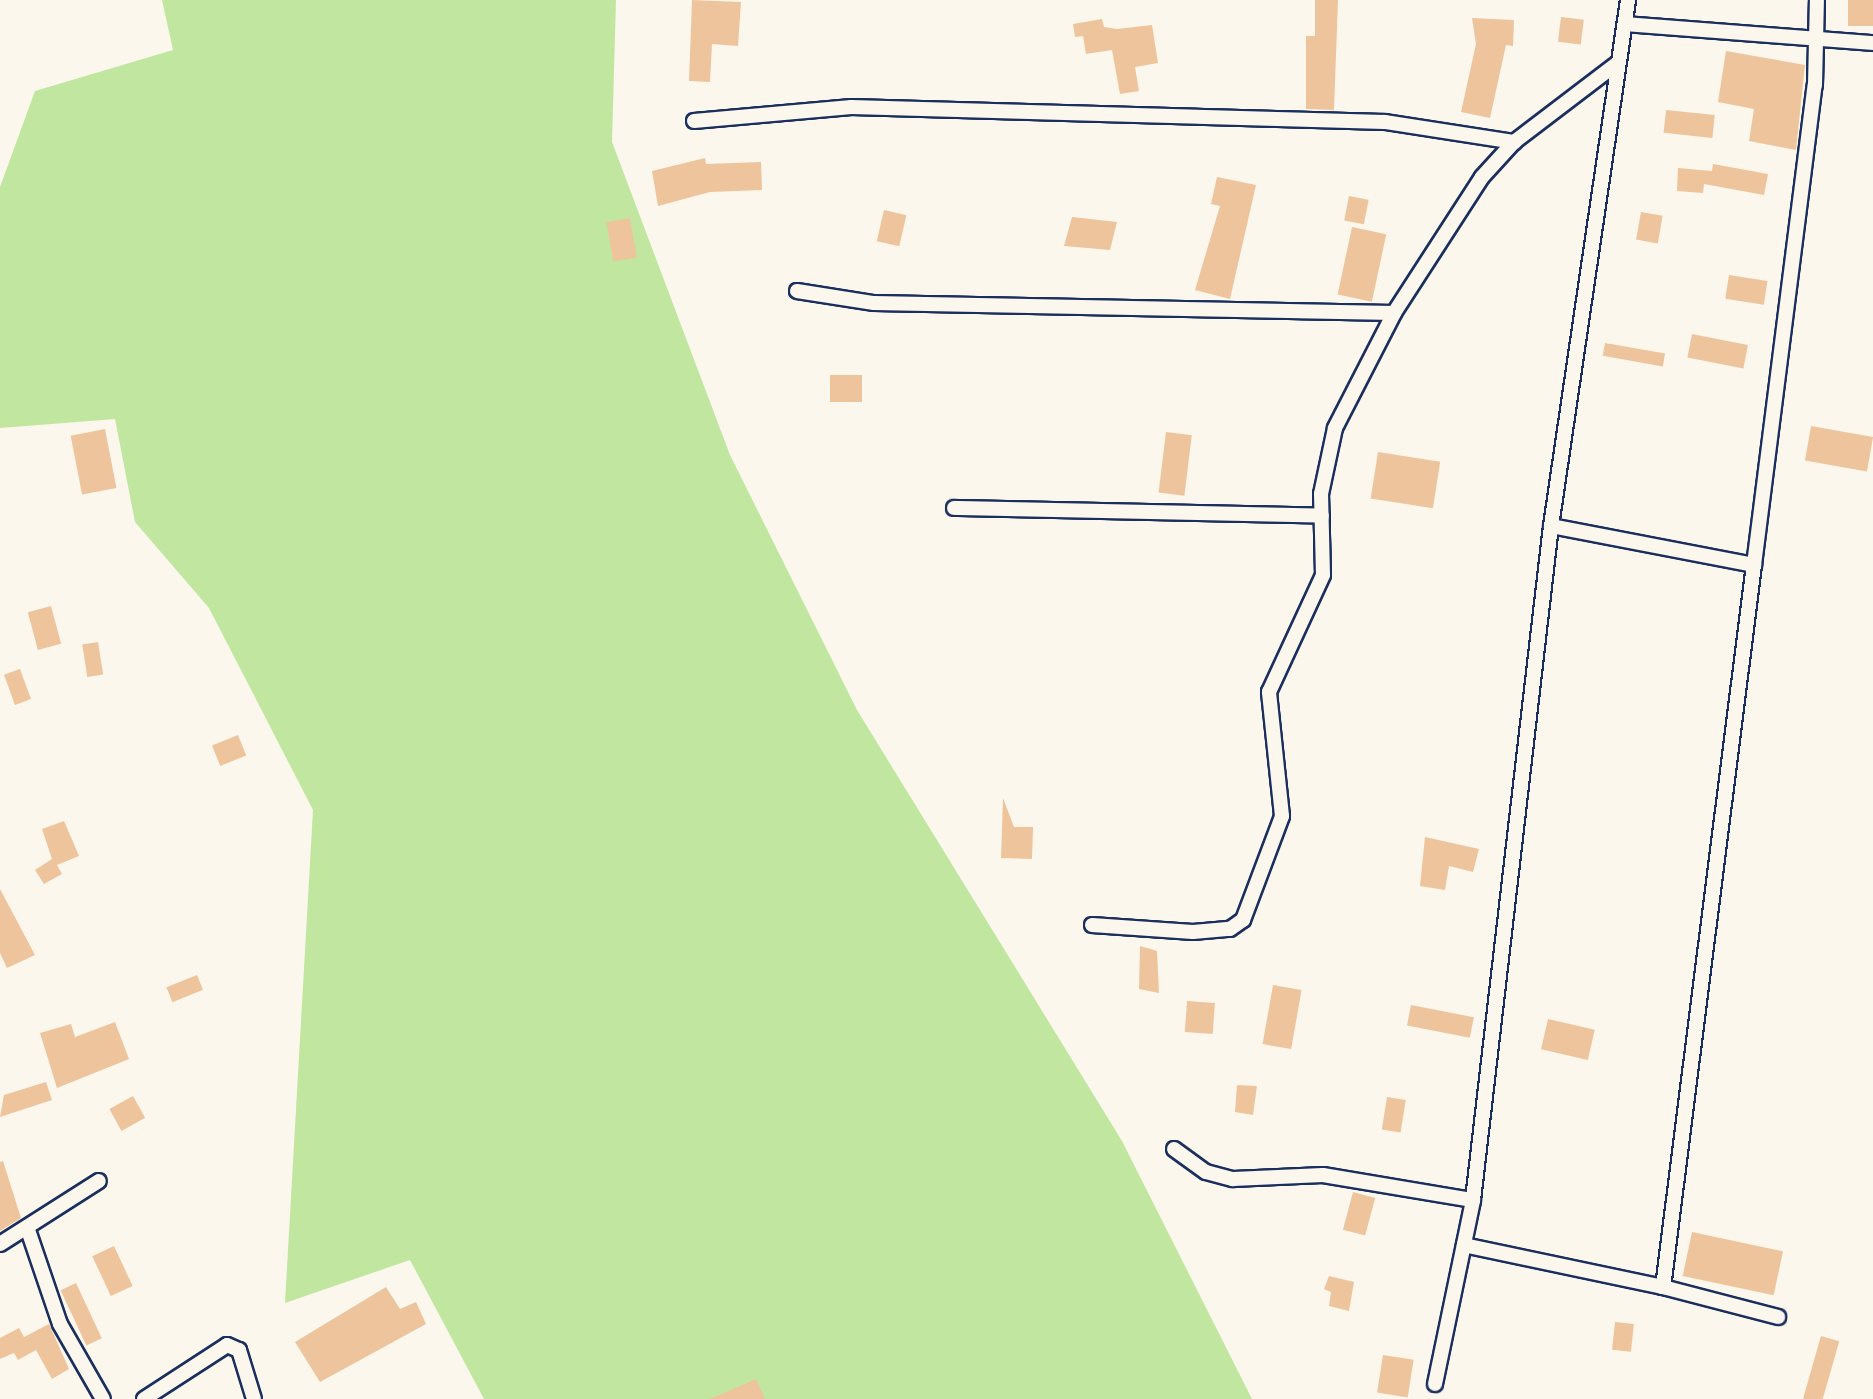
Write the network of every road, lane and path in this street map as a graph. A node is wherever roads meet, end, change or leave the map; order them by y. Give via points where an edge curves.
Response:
1 (1628, 0) edge
2 (1817, 0) edge
3 (1625, 24) junction
4 (1813, 42) junction
5 (1873, 43) edge
6 (1616, 65) junction
7 (694, 121) dead end
8 (1514, 142) junction
9 (797, 291) dead end
10 (1394, 313) junction
11 (954, 508) dead end
12 (1322, 516) junction
13 (1551, 526) junction
14 (1754, 565) junction
15 (1092, 925) dead end
16 (1174, 1149) dead end
17 (99, 1180) dead end
18 (1474, 1200) junction
19 (28, 1230) junction
20 (0, 1244) edge
21 (1464, 1245) junction
22 (1663, 1286) junction
23 (1778, 1318) dead end
24 (1436, 1384) dead end
25 (103, 1399) edge
26 (144, 1399) edge
27 (254, 1399) edge

1 - 3 street
2 - 4 street
3 - 4 street
3 - 6 street
4 - 5 street
4 - 14 street via 1814,85
6 - 8 street
6 - 13 street
7 - 8 street via 851,106 1386,122
8 - 10 street via 1482,177
9 - 10 street via 874,302
10 - 12 street via 1335,428 1320,494
11 - 12 street
12 - 15 street via 1323,575 1269,692 1282,816 1243,920 1230,929 1193,932
13 - 14 street
13 - 18 street
14 - 22 street
16 - 18 street via 1206,1172 1233,1179 1323,1175
17 - 19 street
18 - 21 street
19 - 20 street
19 - 25 street via 60,1324
21 - 22 street
21 - 24 street
22 - 23 street
26 - 27 street via 227,1345 239,1350

